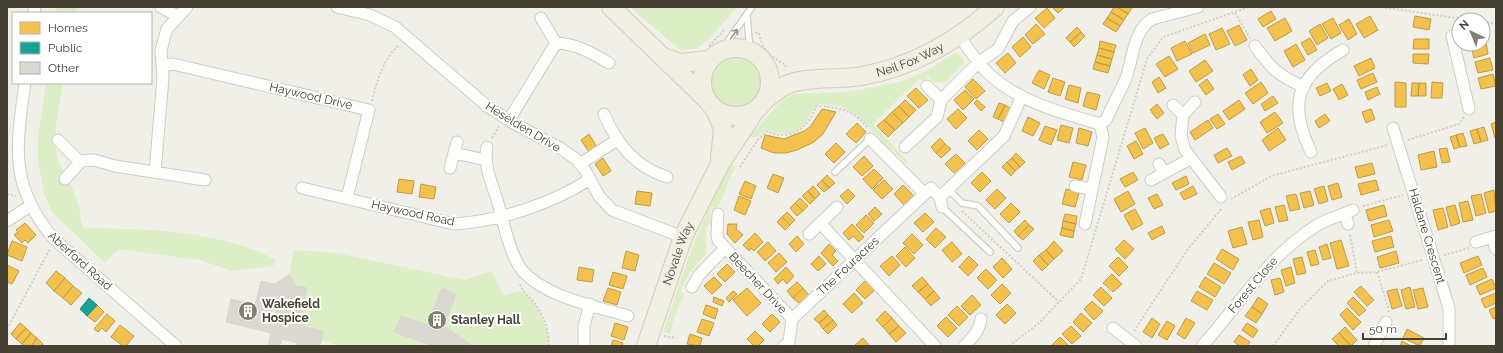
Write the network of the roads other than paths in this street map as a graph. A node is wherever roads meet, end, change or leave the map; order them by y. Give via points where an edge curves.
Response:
1 (161, 7) edge
2 (187, 7) edge
3 (337, 7) edge
4 (611, 7) edge
5 (752, 7) edge
6 (995, 7) edge
7 (1030, 7) edge
8 (1198, 7) edge
9 (353, 9) edge
10 (177, 16) junction
11 (747, 16) junction
12 (541, 18) dead end
13 (959, 36) junction
14 (556, 43) junction
15 (1255, 46) road end
16 (1343, 50) dead end
17 (750, 51) junction
18 (1456, 52) edge
19 (659, 54) junction
20 (712, 54) junction
21 (979, 62) junction
22 (609, 63) dead end
23 (765, 64) junction
24 (163, 66) junction
25 (812, 80) junction
26 (25, 84) edge
27 (927, 86) dead end
28 (1304, 87) junction
29 (1022, 96) junction
30 (941, 100) junction
31 (1195, 102) dead end
32 (710, 104) junction
33 (760, 105) junction
34 (1173, 105) dead end
35 (1469, 109) road end
36 (604, 114) dead end
37 (1182, 115) junction
38 (506, 119) junction
39 (1100, 124) junction
40 (1393, 128) dead end
41 (870, 138) joint
42 (58, 140) dead end
43 (617, 140) junction
44 (487, 147) road end
45 (905, 148) dead end
46 (1311, 152) dead end
47 (1190, 159) junction
48 (486, 160) junction
49 (81, 161) junction
50 (580, 164) junction
51 (720, 164) junction
52 (450, 168) dead end
53 (154, 172) junction
54 (835, 172) dead end
55 (667, 177) dead end
56 (65, 179) dead end
57 (590, 179) junction
58 (205, 180) dead end
59 (1151, 180) dead end
60 (1075, 186) dead end
61 (302, 188) dead end
62 (1092, 189) junction
63 (925, 194) junction
64 (944, 197) junction
65 (347, 198) junction
66 (1223, 202) road end
67 (30, 206) junction
68 (837, 207) dead end
69 (718, 214) dead end
70 (501, 216) junction
71 (1349, 216) road end
72 (7, 221) edge
73 (820, 223) junction
74 (1085, 224) dead end
75 (809, 234) dead end
76 (683, 237) junction
77 (1494, 237) edge
78 (1476, 242) road end
79 (725, 248) junction
80 (1018, 248) dead end
81 (1496, 250) edge
82 (990, 252) dead end
83 (855, 260) junction
84 (692, 288) dead end
85 (590, 304) junction
86 (628, 316) dead end
87 (792, 319) junction
88 (981, 320) dead end
89 (1386, 322) road end
90 (1113, 328) dead end
91 (653, 341) edge
92 (1131, 343) edge
93 (789, 345) edge
94 (176, 346) edge
95 (584, 346) edge
96 (935, 346) edge
97 (964, 346) edge
98 (1202, 346) edge
99 (1374, 346) edge
100 (1450, 346) edge

1 - 10 street
2 - 10 street
3 - 9 street, Heselden Drive
4 - 19 main road
5 - 11 lane
6 - 13 main road, Neil Fox Way
7 - 21 street via 1013,21 998,49
8 - 39 street via 1152,19 1146,23 1135,44 1132,63 1125,79 1106,120
9 - 38 street, Heselden Drive via 385,20
10 - 24 street via 167,28 162,51
11 - 17 lane
20 -> 11 lane
12 - 14 street
13 - 21 street
13 - 25 main road, Neil Fox Way via 921,58 893,68 835,80
14 - 22 street via 575,46
14 - 38 street
15 - 28 street via 1271,68 1284,78
16 - 28 street via 1324,61 1311,73
17 - 20 main road via 734,48
17 - 23 main road
18 - 35 street
19 - 20 main road via 680,63
19 - 32 main road
20 - 32 main road via 702,75 702,84
21 - 29 street via 986,72
21 - 30 street
23 - 25 main road, Neil Fox Way
23 - 33 main road via 770,83
24 - 53 street
24 - 65 street, Haywood Drive via 173,64 370,110
25 - 33 main road, Neil Fox Way via 785,86
26 - 67 street, Aberford Road via 19,124 18,161 20,177
27 - 30 street
28 - 46 street via 1299,100 1298,119
29 - 39 street via 1055,110
29 - 64 street via 1004,136
30 - 45 street via 937,118
31 - 37 street
32 - 33 main road via 727,115 738,116
32 - 51 main road, Novale Way via 723,129
33 - 51 main road, Novale Way
34 - 37 street
36 - 43 street
37 - 47 street via 1181,136
38 - 50 street, Heselden Drive via 560,148
39 - 62 street via 1103,137
40 - 100 street, Haldane Crescent via 1449,308
41 - 54 lane
41 - 63 street
42 - 49 street
43 - 50 street
43 - 55 street via 640,165
44 - 48 street
47 - 59 street via 1162,168
47 - 66 street
48 - 52 street via 455,148
48 - 70 street
49 - 53 street via 94,160
49 - 56 street
50 - 57 street, Heselden Drive
51 - 76 main road, Novale Way
53 - 58 street
57 - 70 street, Haywood Road via 558,198
57 - 76 street, Heselden Drive via 599,196 612,210
60 - 62 street
61 - 65 street, Haywood Road
62 - 74 street
63 - 64 street via 931,188
63 - 83 street, The Fouracres
64 - 80 lane via 978,206
64 - 82 lane
65 - 70 street, Haywood Road via 454,224
67 - 72 street
67 - 94 street, Aberford Road via 38,221 54,239
68 - 73 street
69 - 79 street, Beecher Drive via 717,235
70 - 85 street via 520,268 533,281 563,296
71 - 98 street, Forest Close via 1320,223 1282,252 1244,292
73 - 75 street
73 - 83 street
76 - 91 main road, Novale Way
77 - 78 street
77 - 81 street
79 - 84 street, Beecher Drive via 699,275
79 - 87 street, Beecher Drive
83 - 87 street, The Fouracres
83 - 96 street
85 - 86 street
85 - 95 street via 584,326
87 - 93 street
88 - 97 street via 980,329
89 - 99 street
90 - 92 street

